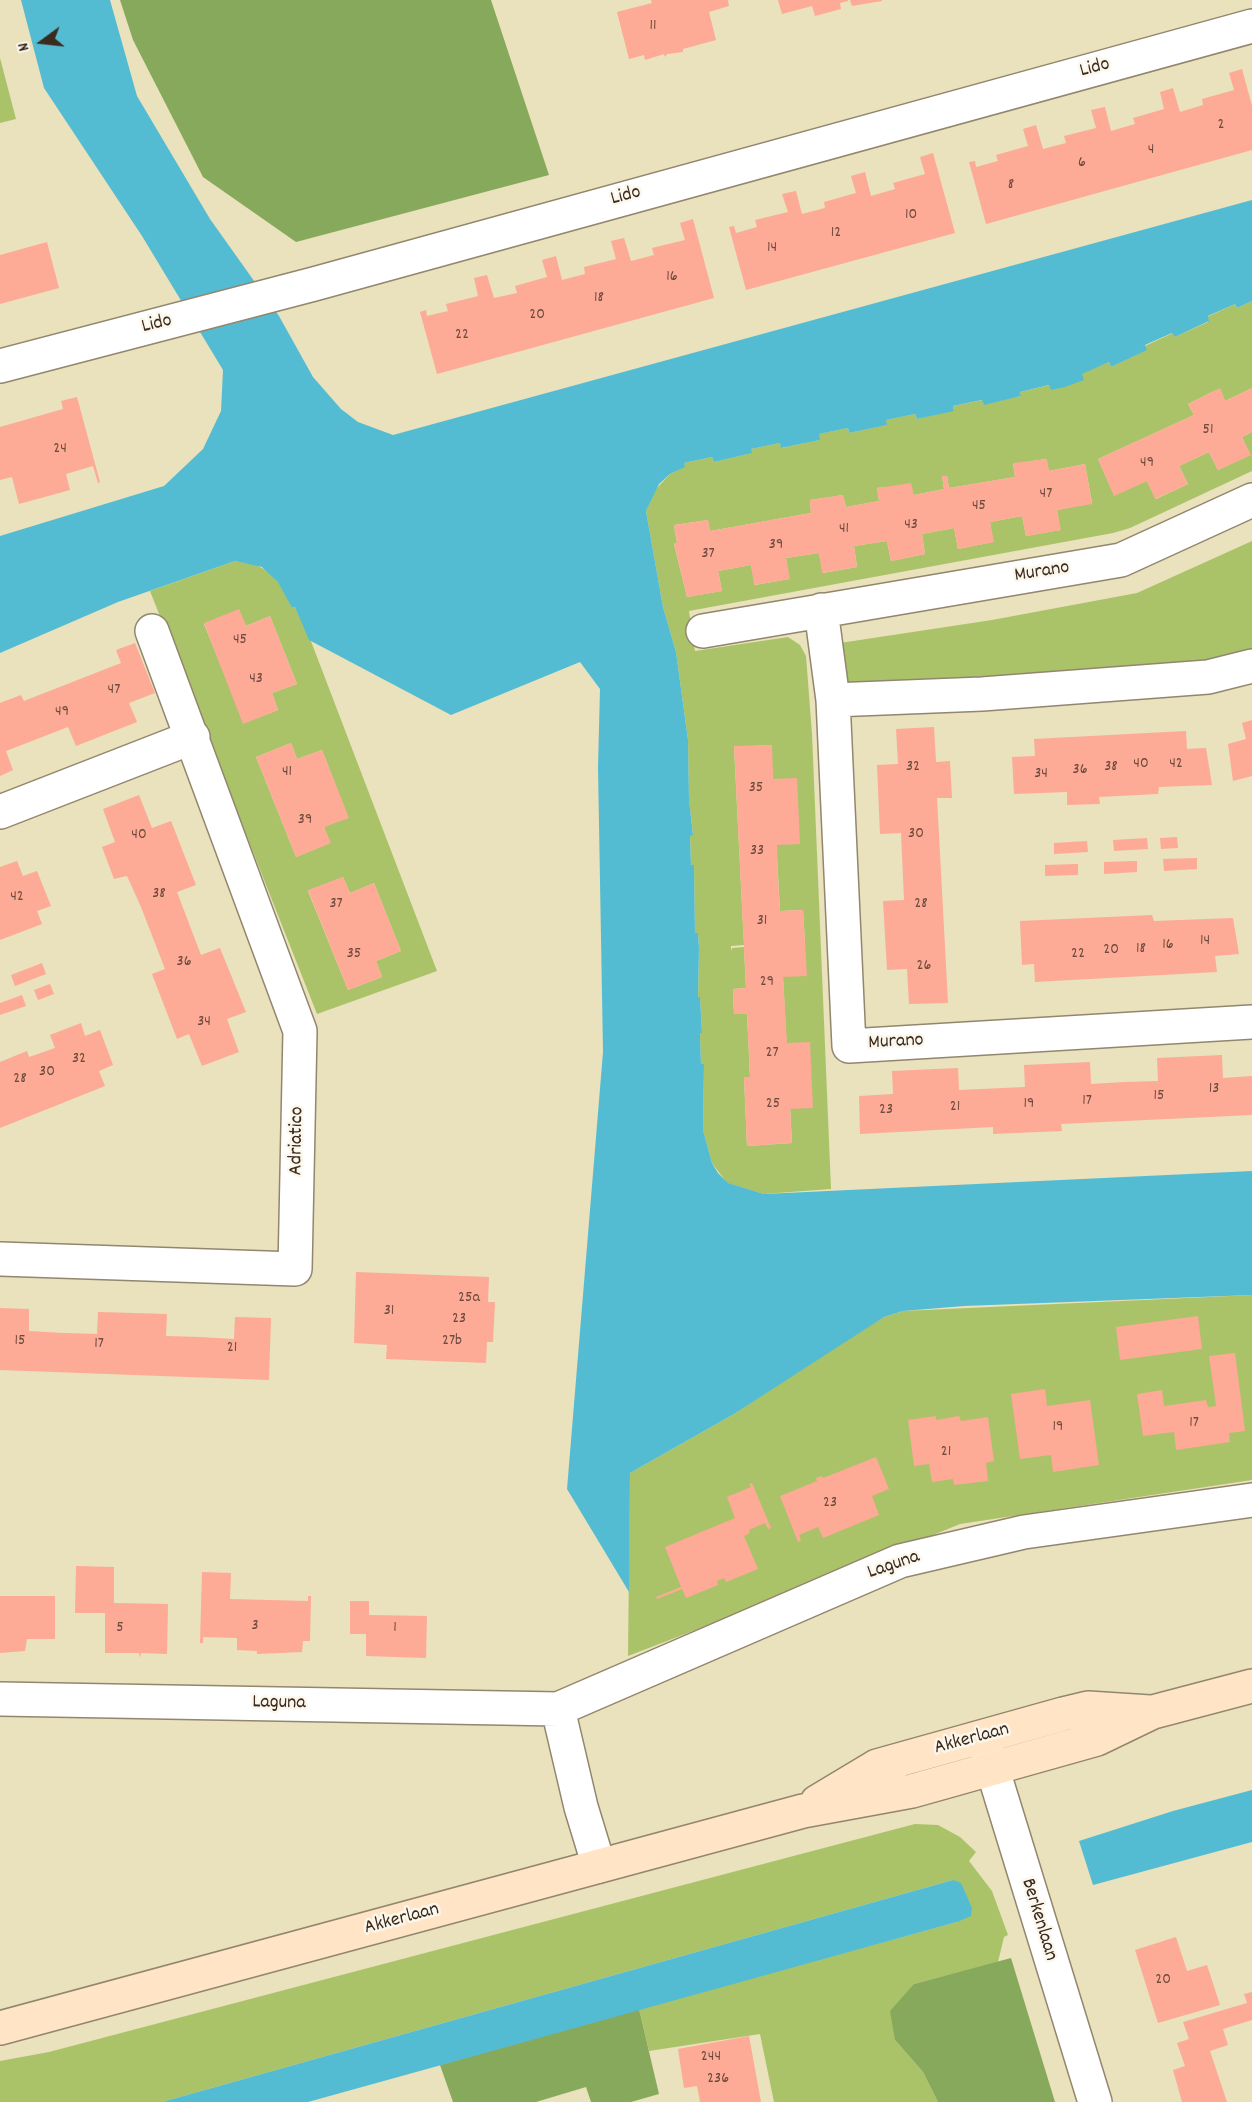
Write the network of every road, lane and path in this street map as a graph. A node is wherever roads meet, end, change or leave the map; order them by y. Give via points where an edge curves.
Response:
1 (1252, 26) edge
2 (0, 366) edge
3 (1252, 500) edge
4 (821, 610) junction
5 (152, 631) dead end
6 (703, 631) dead end
7 (1252, 666) edge
8 (834, 700) junction
9 (193, 737) junction
10 (0, 812) edge
11 (1252, 1022) edge
12 (0, 1258) edge
13 (1252, 1500) edge
14 (1252, 1686) edge
15 (0, 1699) edge
16 (558, 1709) junction
17 (1153, 1712) junction
18 (983, 1737) junction
19 (992, 1769) junction
20 (803, 1811) junction
21 (599, 1866) junction
22 (0, 2028) edge
23 (1095, 2102) edge

1 - 2 street, Lido
3 - 4 street, Murano via 1121,560
4 - 6 street, Murano
4 - 8 street, Murano
5 - 9 street, Adriatico
7 - 8 street via 1208,677 982,694
8 - 11 street, Murano via 849,1046
9 - 10 street
9 - 12 street, Adriatico via 300,1031 296,1269
13 - 16 street, Laguna via 1024,1532 900,1561
14 - 17 street, Akkerlaan
15 - 16 street, Laguna
16 - 21 street
17 - 18 street, Akkerlaan via 1088,1708
17 - 19 street, Akkerlaan via 1097,1739
18 - 19 street, Berkenlaan
18 - 20 street, Akkerlaan via 877,1766
19 - 20 street, Akkerlaan via 885,1798
19 - 23 street, Berkenlaan
20 - 21 street, Akkerlaan
21 - 22 street, Akkerlaan

